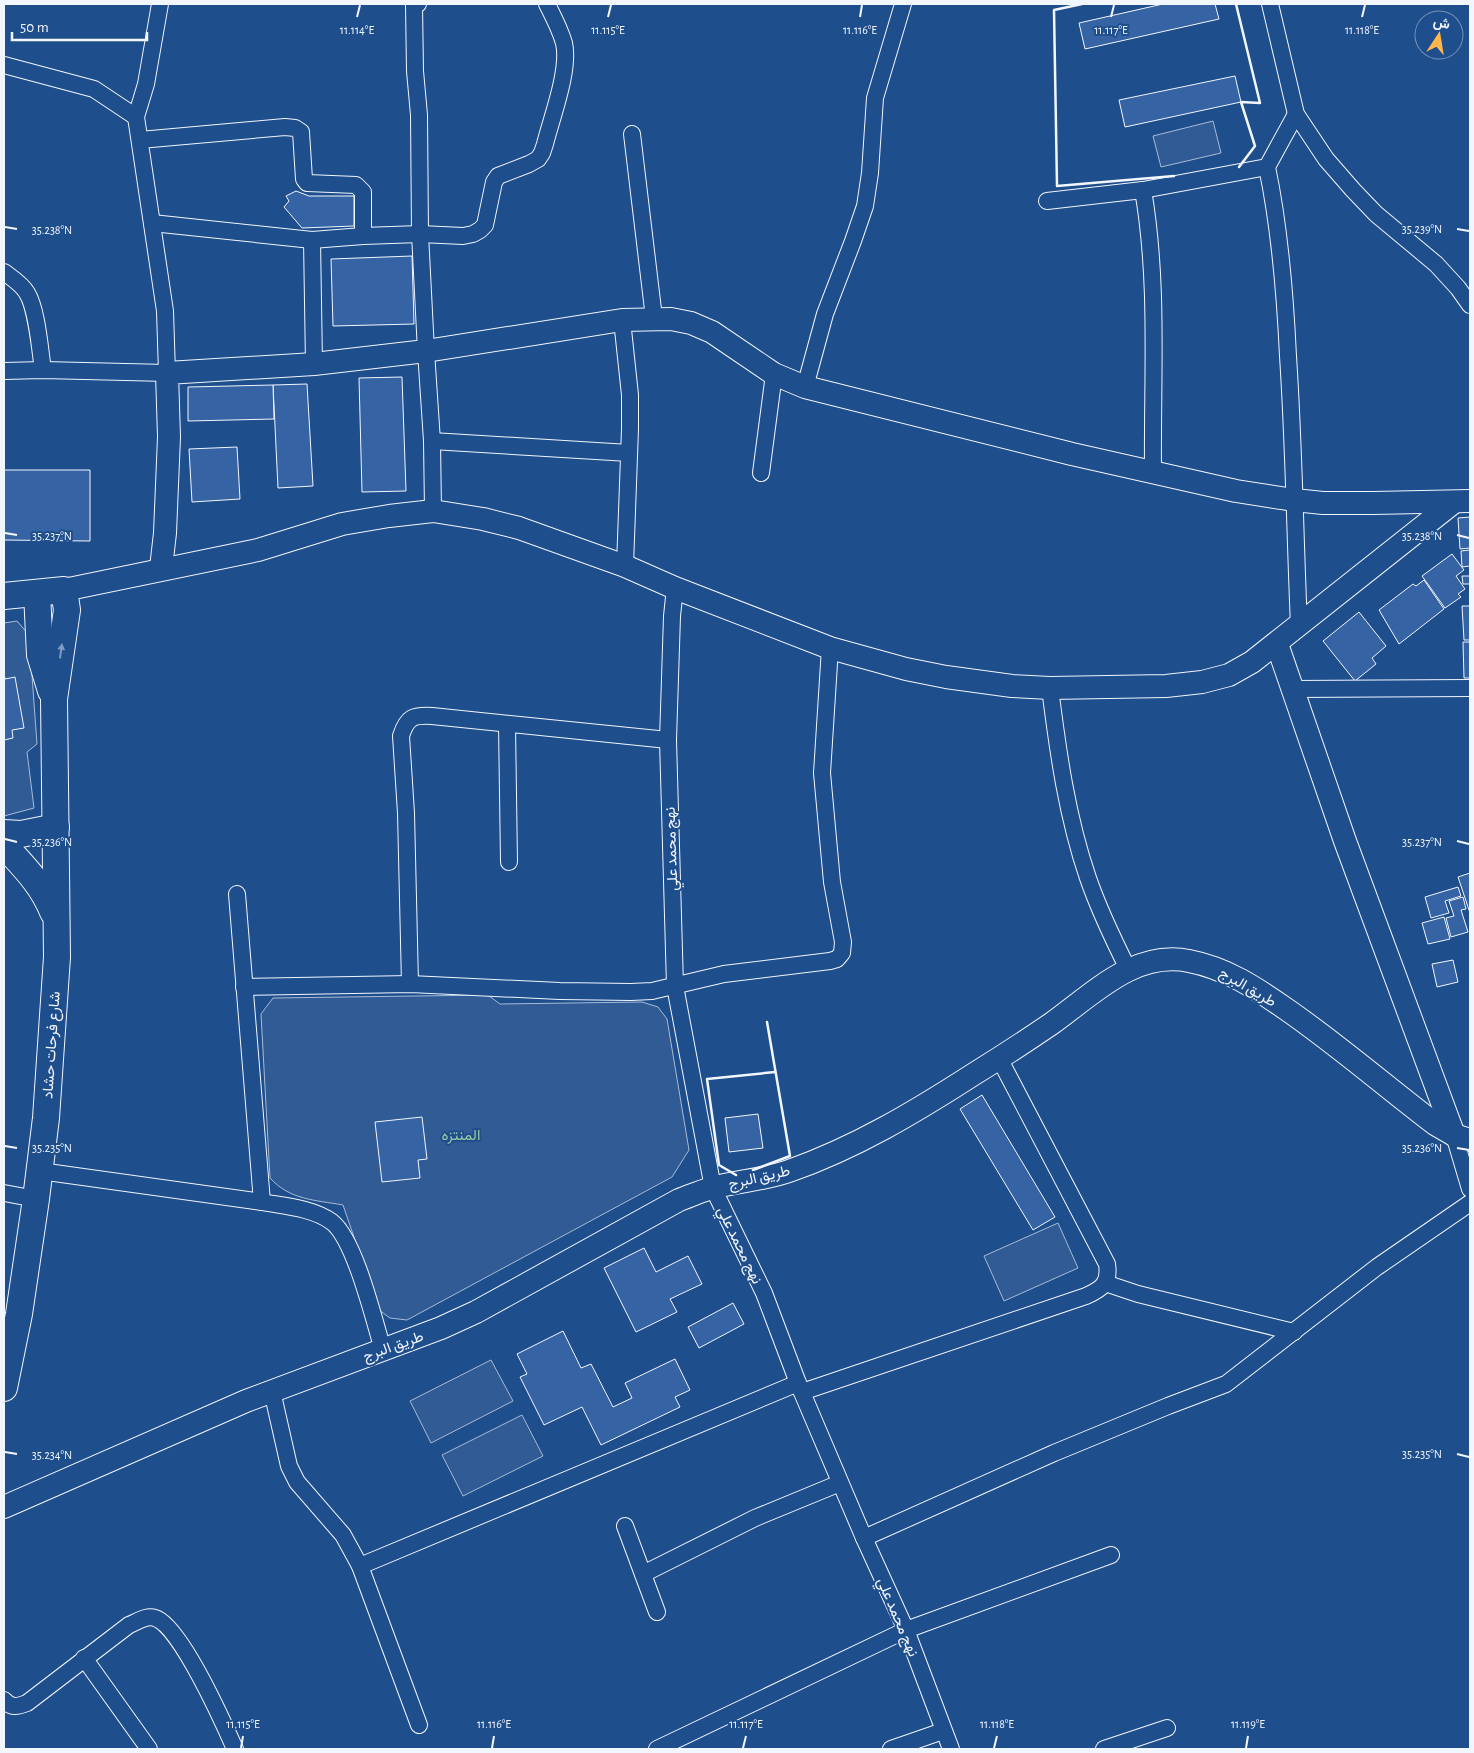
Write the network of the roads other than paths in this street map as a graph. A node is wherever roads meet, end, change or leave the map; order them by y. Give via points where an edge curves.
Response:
1 (160, 4) edge
2 (413, 4) edge
3 (547, 4) edge
4 (903, 4) edge
5 (1270, 4) edge
6 (4, 65) edge
7 (1296, 114) junction
8 (136, 117) junction
9 (632, 134) dead end
10 (140, 140) junction
11 (1267, 167) junction
12 (1143, 190) junction
13 (1047, 201) dead end
14 (152, 223) junction
15 (420, 234) junction
16 (363, 236) junction
17 (312, 240) junction
18 (4, 272) edge
19 (1470, 305) edge
20 (654, 318) junction
21 (622, 320) junction
22 (426, 351) junction
23 (314, 364) junction
24 (43, 370) junction
25 (4, 371) edge
26 (167, 373) junction
27 (774, 374) junction
28 (805, 388) junction
29 (432, 441) junction
30 (629, 453) junction
31 (1153, 472) junction
32 (761, 473) dead end
33 (1294, 500) junction
34 (1462, 502) edge
35 (433, 511) junction
36 (625, 566) junction
37 (161, 568) junction
38 (675, 588) junction
39 (64, 590) junction
40 (37, 593) junction
41 (4, 596) edge
42 (1299, 626) junction
43 (1277, 644) junction
44 (830, 648) junction
45 (1050, 688) junction
46 (1470, 688) edge
47 (1292, 689) junction
48 (54, 699) junction
49 (507, 725) junction
50 (668, 740) junction
51 (56, 827) junction
52 (4, 833) edge
53 (4, 845) edge
54 (509, 862) dead end
55 (237, 894) dead end
56 (56, 917) junction
57 (1128, 969) junction
58 (410, 984) junction
59 (675, 986) junction
60 (244, 987) junction
61 (999, 1058) junction
62 (1465, 1141) edge
63 (40, 1171) junction
64 (713, 1188) junction
65 (1470, 1189) edge
66 (4, 1193) edge
67 (36, 1199) junction
68 (262, 1202) junction
69 (1470, 1203) edge
70 (1105, 1283) junction
71 (1294, 1332) junction
72 (383, 1350) junction
73 (4, 1388) edge
74 (800, 1388) junction
75 (272, 1391) junction
76 (840, 1483) junction
77 (4, 1508) edge
78 (624, 1526) dead end
79 (864, 1538) junction
80 (1111, 1555) dead end
81 (360, 1566) junction
82 (643, 1574) junction
83 (657, 1612) dead end
84 (906, 1630) junction
85 (84, 1658) junction
86 (4, 1700) edge
87 (419, 1725) dead end
88 (1166, 1728) dead end
89 (943, 1731) junction
90 (149, 1749) edge
91 (236, 1749) edge
92 (658, 1749) edge
93 (891, 1749) edge
94 (951, 1749) edge
95 (1104, 1749) edge

1 - 8 street via 146,84
2 - 15 street via 419,115
3 - 15 street via 564,44 565,58 542,153 529,164 498,176 485,225 480,230 463,236
4 - 28 street via 874,98 870,173 864,206 825,314
5 - 7 street
6 - 8 street via 94,89
7 - 11 street
7 - 19 street via 1326,159 1353,190 1436,264
8 - 10 street
9 - 20 street
10 - 14 street
10 - 16 street via 295,128 301,132 304,179 307,183 356,184 360,187 363,192
11 - 12 street
11 - 33 street via 1279,236 1286,312
12 - 13 street
12 - 31 street via 1152,315
14 - 17 street
14 - 26 street via 164,311
15 - 16 street
15 - 22 street
16 - 17 street
17 - 23 street
18 - 24 street via 27,293 34,309
20 - 21 street
20 - 27 street via 704,328
21 - 22 street
21 - 30 street via 630,395
22 - 23 street
22 - 29 street
23 - 26 street
24 - 25 street
24 - 26 street
26 - 37 street via 169,437
27 - 28 street
27 - 32 street
28 - 31 street
29 - 30 street
29 - 35 street
30 - 36 street
31 - 33 street
33 - 34 street
33 - 42 street
34 - 42 street
35 - 36 street via 519,528
35 - 37 street via 342,524 258,550
36 - 38 street
37 - 39 street
38 - 44 street
38 - 50 street, نهج محمد علي
39 - 40 main road
48 -> 39 main road, شارع فرحات حشاد via 66,610
40 - 41 main road
40 - 48 main road, شارع فرحات حشاد via 40,655
42 - 43 street
43 - 45 street via 1229,675 1202,682 1166,686
43 - 47 street
44 - 45 street via 946,677
44 - 59 street via 822,773 842,953 830,961 724,974
45 - 57 street via 1063,777 1077,842 1100,910
46 - 47 street
47 - 62 street via 1345,841
48 - 51 main road, شارع فرحات حشاد
49 - 50 street
49 - 54 street
49 - 58 street via 420,716 405,724 402,742
50 - 59 street, نهج محمد علي
51 - 52 main road via 21,834
51 - 56 main road, شارع فرحات حشاد
53 - 56 main road via 38,881
55 - 60 street
56 - 63 main road, شارع فرحات حشاد via 57,957
57 - 61 street, طريق البرج
57 - 62 street, طريق البرج via 1165,959 1187,960 1232,974 1317,1031 1421,1114
58 - 59 street via 597,992 652,991
58 - 60 street
59 - 64 street, نهج محمد علي
60 - 68 street
61 - 64 street, طريق البرج via 894,1125 850,1146 786,1172
61 - 70 street via 1107,1264
62 - 65 street
63 - 67 main road, شارع فرحات حشاد
63 - 68 street
64 - 72 street, طريق البرج via 661,1209 476,1312
64 - 74 street, نهج محمد علي via 764,1293
66 - 67 street
67 - 73 main road, شارع فرحات حشاد
68 - 72 street via 318,1215 332,1222 343,1235 354,1255
69 - 71 street via 1377,1267
70 - 71 street
70 - 74 street via 1086,1296
71 - 79 street via 1226,1384 1054,1453
72 - 75 street, طريق البرج
74 - 76 street, نهج محمد علي
74 - 81 street
75 - 77 street, طريق البرج
75 - 81 street via 289,1466 297,1482 343,1535
76 - 79 street, نهج محمد علي
76 - 82 street via 755,1518
78 - 82 street
79 - 84 street, نهج محمد علي
80 - 84 street
81 - 87 street
82 - 83 street
84 - 89 street, نهج محمد علي
84 - 92 street
85 - 86 street via 27,1703 14,1707
85 - 90 street
85 - 91 street via 129,1625 149,1617 160,1620 193,1664
88 - 95 street
89 - 93 street
89 - 94 street, نهج محمد علي

